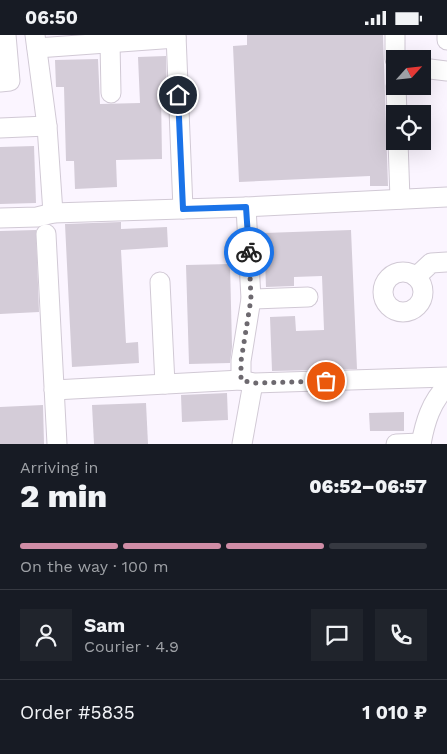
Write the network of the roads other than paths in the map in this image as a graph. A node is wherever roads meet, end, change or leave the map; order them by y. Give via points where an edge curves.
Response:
1 (6, 35) edge
2 (394, 35) edge
3 (447, 35) edge
4 (176, 36) edge
5 (447, 40) edge
6 (36, 41) edge
7 (110, 43) junction
8 (395, 50) edge
9 (431, 69) edge
10 (447, 71) edge
11 (0, 82) edge
12 (111, 93) dead end
13 (46, 126) junction
14 (0, 128) edge
15 (398, 150) edge
16 (447, 197) edge
17 (400, 199) junction
18 (246, 207) junction
19 (183, 209) junction
20 (53, 213) junction
21 (0, 218) edge
22 (46, 234) dead end
23 (447, 262) edge
24 (416, 277) dead end
25 (160, 282) dead end
26 (308, 297) dead end
27 (251, 299) junction
28 (447, 377) edge
29 (247, 382) junction
30 (165, 384) junction
31 (447, 386) edge
32 (54, 389) junction
33 (421, 443) edge
34 (57, 444) edge
35 (242, 444) edge
36 (396, 444) edge

1 - 11 lane via 10,81
2 - 8 lane
3 - 5 lane
4 - 7 lane
4 - 19 lane
6 - 7 lane
6 - 13 lane
7 - 12 lane
9 - 10 lane
13 - 14 lane
13 - 20 lane
15 - 17 lane
16 - 17 lane
17 - 18 lane
18 - 19 lane
18 - 27 lane
19 - 20 lane
20 - 21 lane
22 - 32 lane
23 - 24 lane via 431,263
25 - 30 lane
26 - 27 lane
27 - 29 lane via 241,361
28 - 29 lane
29 - 30 lane
29 - 35 lane
30 - 32 lane
31 - 33 lane via 433,403
32 - 34 lane
33 - 36 lane

